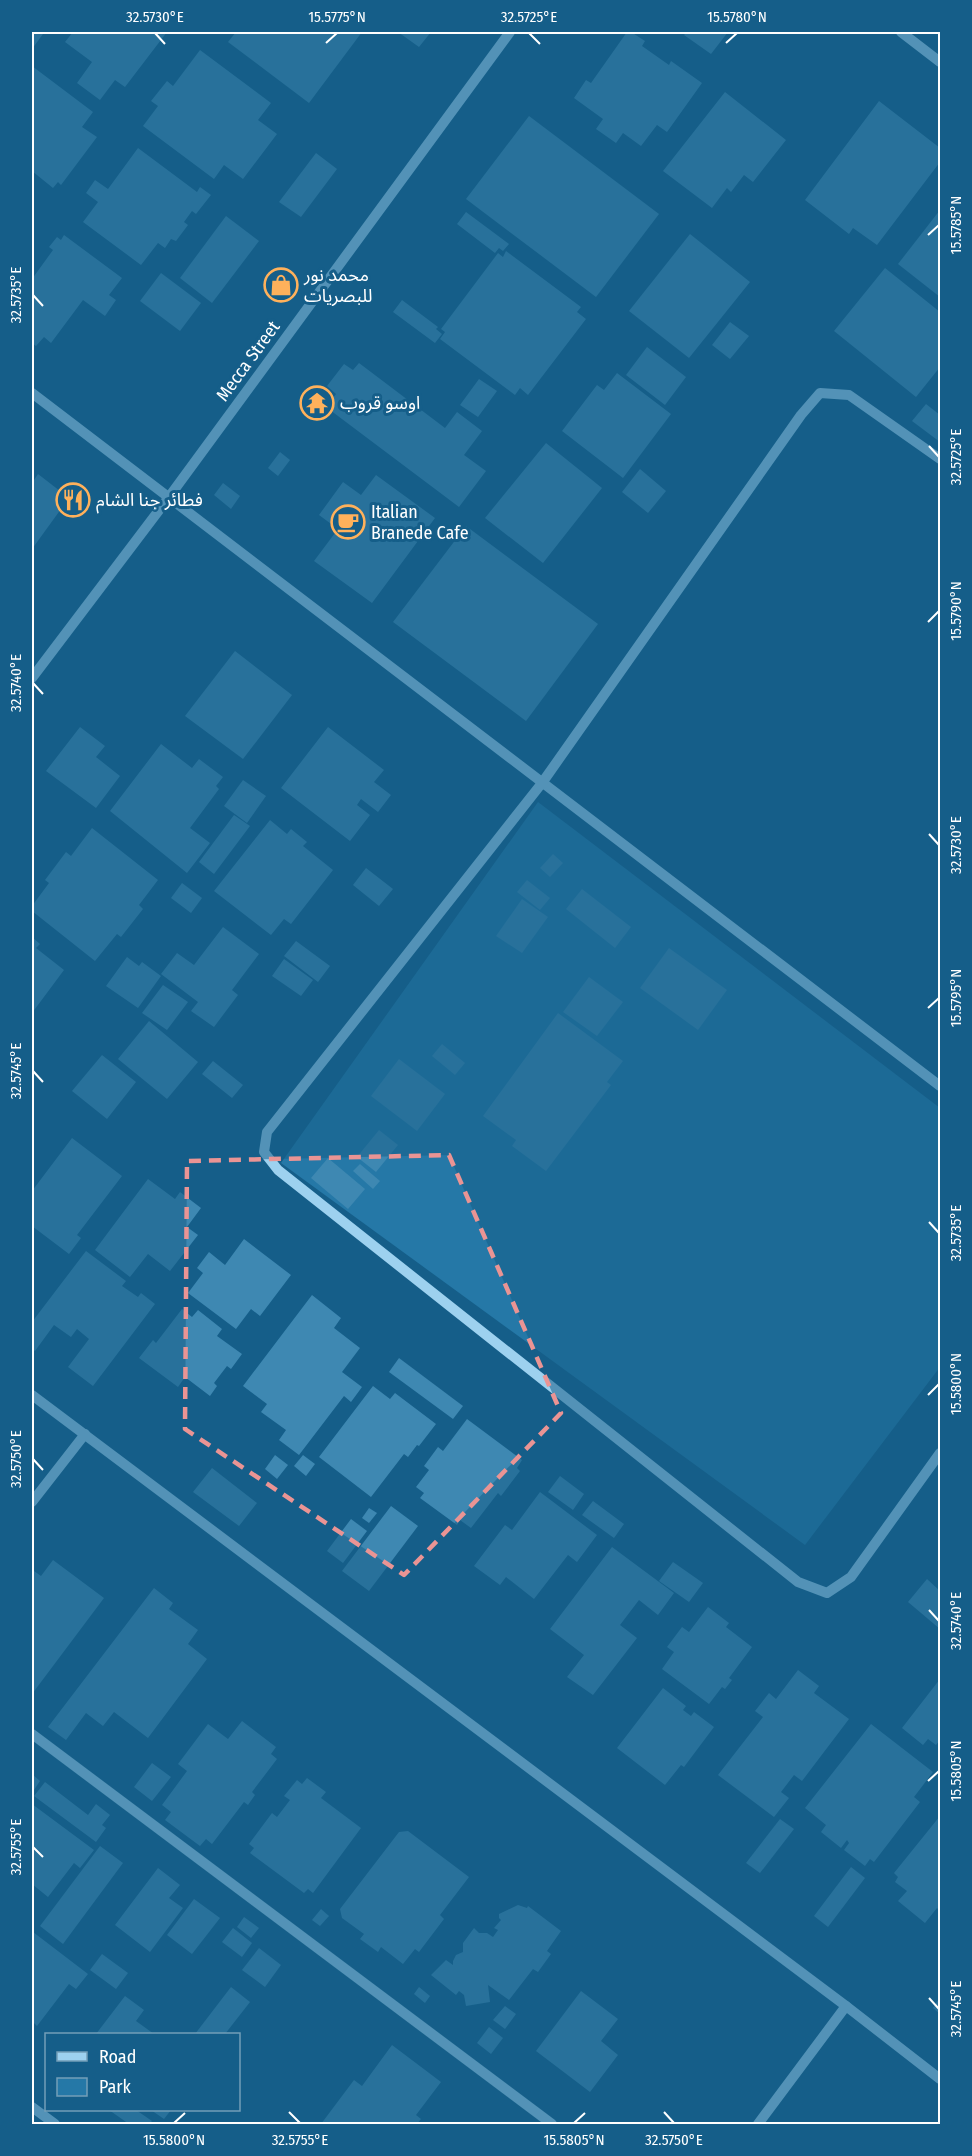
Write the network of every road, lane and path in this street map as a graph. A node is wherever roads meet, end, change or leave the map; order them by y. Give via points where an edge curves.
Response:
1 (510, 32) edge
2 (901, 32) edge
3 (940, 62) edge
4 (32, 393) edge
5 (940, 459) edge
6 (169, 497) junction
7 (32, 678) edge
8 (542, 783) junction
9 (940, 1086) edge
10 (32, 1395) edge
11 (85, 1434) junction
12 (940, 1453) edge
13 (32, 1503) edge
14 (32, 1734) edge
15 (846, 2006) junction
16 (940, 2079) edge
17 (32, 2107) edge
18 (55, 2124) edge
19 (552, 2124) edge
20 (758, 2124) edge

1 - 6 street, Mecca Street
2 - 3 street
4 - 6 street
5 - 8 street via 849,395 820,393
6 - 7 street, Mecca Street
6 - 8 street
8 - 9 street
8 - 12 street via 267,1132 264,1152 278,1170 798,1582 827,1593 851,1577
10 - 11 street
11 - 13 street
11 - 15 street
14 - 19 street
15 - 16 street
15 - 20 street
17 - 18 street

